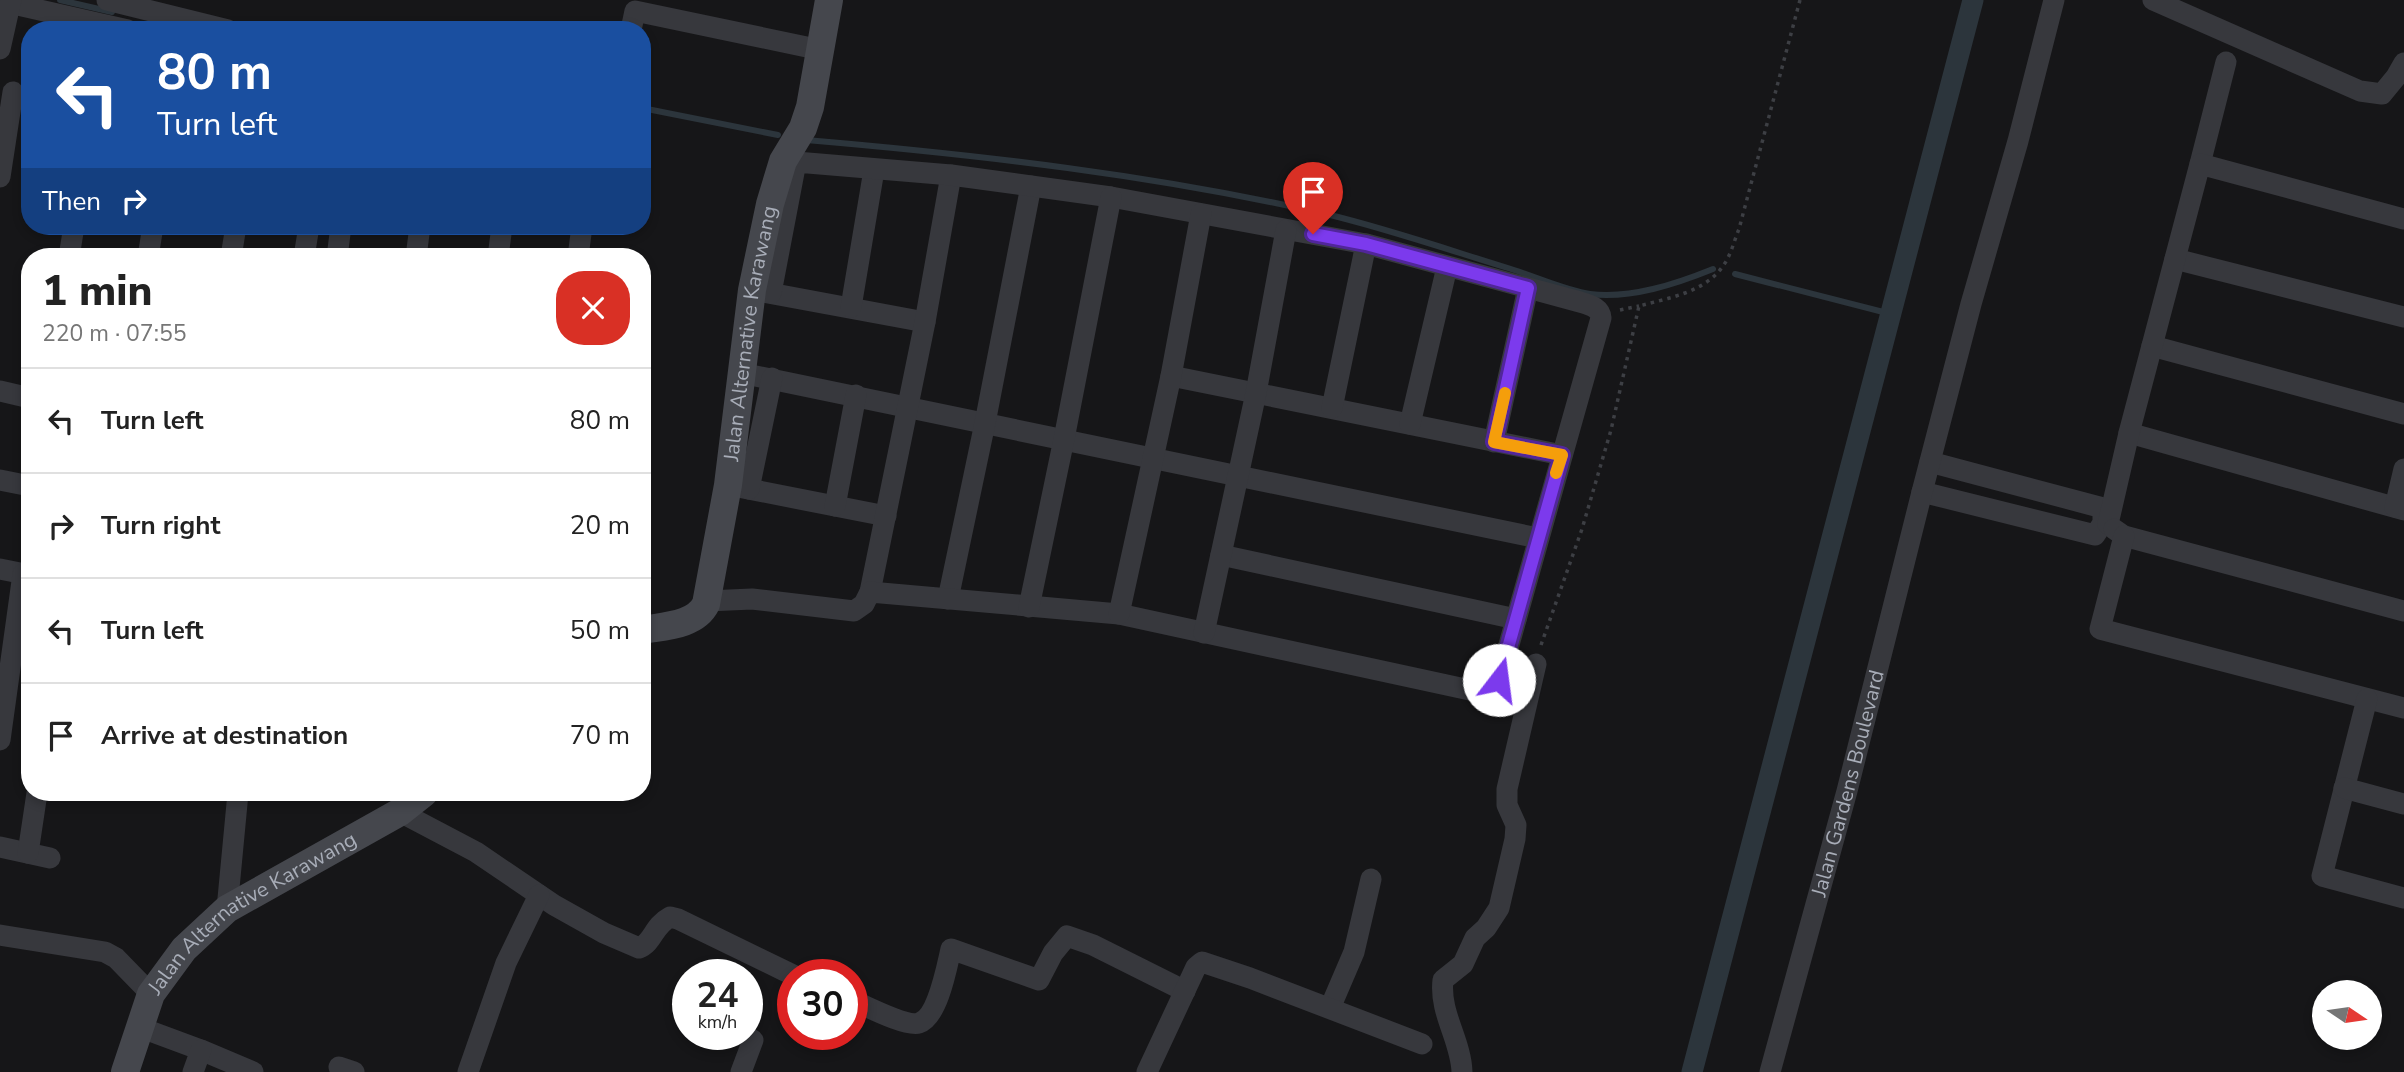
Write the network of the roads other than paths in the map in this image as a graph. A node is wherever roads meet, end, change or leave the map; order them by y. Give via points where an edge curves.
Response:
1 (107, 0) edge
2 (829, 0) edge
3 (2054, 0) edge
4 (2153, 0) edge
5 (7, 2) edge
6 (89, 21) edge
7 (192, 21) edge
8 (633, 21) edge
9 (0, 49) edge
10 (821, 50) junction
11 (2226, 62) dead end
12 (2404, 63) edge
13 (14, 92) edge
14 (2200, 164) junction
15 (874, 170) junction
16 (951, 175) junction
17 (0, 177) edge
18 (1031, 186) junction
19 (1111, 197) junction
20 (1201, 214) junction
21 (2404, 219) edge
22 (1286, 230) junction
23 (1366, 244) junction
24 (2175, 259) junction
25 (1447, 267) junction
26 (1528, 288) junction
27 (762, 291) junction
28 (851, 307) junction
29 (2404, 317) edge
30 (925, 322) junction
31 (2152, 346) junction
32 (741, 373) junction
33 (1171, 376) junction
34 (772, 378) junction
35 (0, 391) edge
36 (1256, 393) junction
37 (21, 395) edge
38 (856, 396) junction
39 (908, 407) junction
40 (1332, 408) junction
41 (2404, 414) edge
42 (985, 423) junction
43 (1410, 424) junction
44 (2129, 433) junction
45 (1065, 439) junction
46 (1494, 442) junction
47 (1562, 455) junction
48 (1153, 457) junction
49 (1930, 462) junction
50 (2404, 469) edge
51 (1239, 475) junction
52 (0, 480) edge
53 (21, 484) edge
54 (738, 487) junction
55 (1922, 492) junction
56 (835, 506) junction
57 (2399, 508) edge
58 (886, 516) junction
59 (2112, 528) junction
60 (1538, 538) junction
61 (1221, 555) junction
62 (0, 569) edge
63 (21, 574) edge
64 (870, 592) junction
65 (948, 599) junction
66 (707, 601) junction
67 (1029, 607) junction
68 (2404, 611) edge
69 (21, 612) edge
70 (1119, 614) junction
71 (1516, 619) junction
72 (651, 628) edge
73 (1204, 633) junction
74 (1536, 664) road end
75 (2367, 698) junction
76 (2404, 708) edge
77 (0, 740) edge
78 (2344, 788) junction
79 (36, 801) edge
80 (237, 801) edge
81 (414, 801) edge
82 (2404, 804) edge
83 (400, 812) junction
84 (0, 847) edge
85 (29, 853) junction
86 (50, 858) dead end
87 (1371, 879) dead end
88 (539, 895) junction
89 (2404, 898) edge
90 (227, 909) junction
91 (0, 935) edge
92 (777, 967) edge
93 (1185, 991) junction
94 (151, 994) junction
95 (868, 1006) edge
96 (1330, 1008) junction
97 (139, 1027) junction
98 (1423, 1044) dead end
99 (201, 1050) junction
100 (749, 1050) edge
101 (125, 1072) edge
102 (193, 1072) edge
103 (253, 1072) edge
104 (468, 1072) edge
105 (741, 1072) edge
106 (1147, 1072) edge
107 (1462, 1072) edge
108 (1770, 1072) edge

1 - 7 street
2 - 10 street, Jalan Alternative Karawang
3 - 49 street, Jalan Gardens Boulevard
4 - 12 street via 2360,91 2382,94
5 - 6 street
5 - 9 street
8 - 10 street via 635,11
10 - 27 street, Jalan Alternative Karawang via 807,117 783,160 770,204
11 - 14 street
13 - 17 street
14 - 21 street
14 - 24 street
15 - 16 street
15 - 27 street via 796,162
15 - 28 street
16 - 18 street
16 - 30 street
18 - 19 street
18 - 42 street
19 - 20 street
19 - 45 street
20 - 22 street
20 - 33 street
22 - 23 street
22 - 36 street
23 - 25 street
23 - 40 street
24 - 29 street
24 - 31 street
25 - 26 street
25 - 43 street
26 - 46 street
26 - 47 street via 1595,307 1601,314
27 - 28 street
27 - 32 street, Jalan Alternative Karawang
28 - 30 street
30 - 39 street
31 - 41 street
31 - 44 street
32 - 34 street
32 - 54 street, Jalan Alternative Karawang
33 - 36 street
33 - 48 street
34 - 38 street
34 - 54 street
35 - 37 street
36 - 40 street
36 - 51 street
38 - 39 street
38 - 56 street
39 - 42 street
39 - 58 street
40 - 43 street
42 - 45 street
42 - 65 street
43 - 46 street
44 - 57 street
44 - 59 street
45 - 48 street
45 - 67 street
46 - 47 street
47 - 60 street
48 - 51 street
48 - 70 street
49 - 55 street, Jalan Gardens Boulevard
49 - 59 street via 2103,508
50 - 57 street
51 - 60 street
51 - 61 street
52 - 53 street
54 - 56 street
54 - 66 street, Jalan Alternative Karawang
55 - 59 street via 2095,535
55 - 108 street, Jalan Gardens Boulevard
56 - 58 street
58 - 64 street
59 - 68 street
59 - 75 street via 2100,629
60 - 71 street
61 - 71 street
61 - 73 street
62 - 63 street
64 - 65 street
64 - 66 street via 854,611 752,599
65 - 67 street
66 - 72 street via 695,617
67 - 70 street
69 - 77 street
70 - 73 street
71 - 73 street via 1499,680 1479,692
74 - 107 street via 1507,789 1507,805 1516,825 1499,908 1475,938 1463,964 1443,980 1446,1016
75 - 76 street
75 - 78 street
78 - 82 street
78 - 89 street via 2322,876
79 - 85 street
80 - 90 street
81 - 83 street, Jalan Alternative Karawang
83 - 88 street via 477,852
83 - 90 street, Jalan Alternative Karawang
84 - 85 street
85 - 86 street
87 - 96 street via 1354,952
88 - 92 street via 639,948 648,944 656,928 670,917
88 - 104 street via 506,963
90 - 94 street, Jalan Alternative Karawang via 184,949
91 - 94 street via 105,952
93 - 95 street via 1067,936 1039,980 951,949 936,1001 919,1023
93 - 96 street via 1196,967 1207,962
93 - 106 street
94 - 97 street, Jalan Alternative Karawang
96 - 98 street
97 - 99 street
97 - 101 street, Jalan Alternative Karawang
99 - 102 street
99 - 103 street
100 - 105 street

